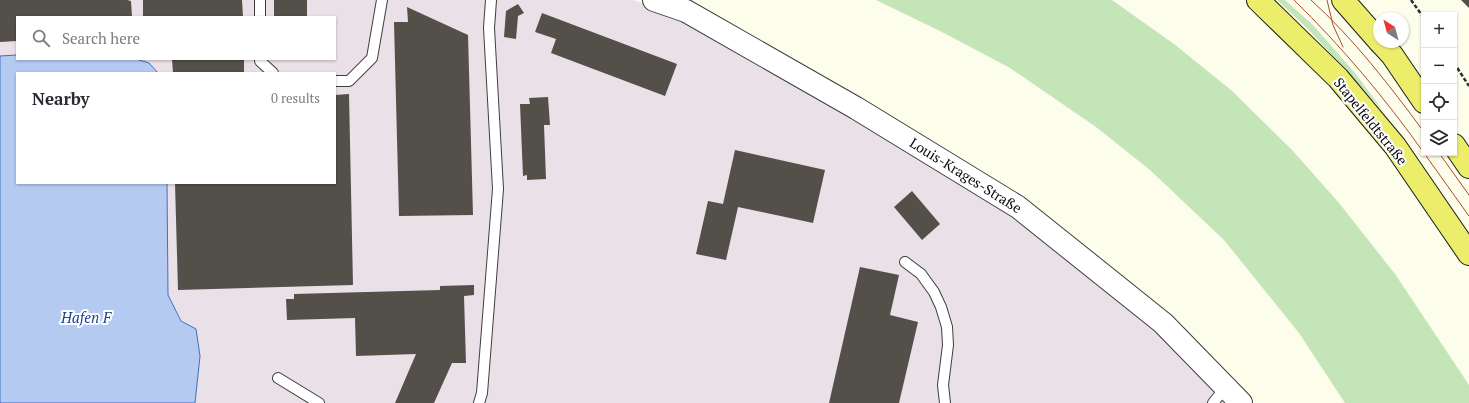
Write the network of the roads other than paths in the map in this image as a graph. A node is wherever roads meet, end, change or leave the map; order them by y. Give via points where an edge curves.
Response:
1 (260, 0) edge
2 (382, 0) edge
3 (491, 0) edge
4 (654, 0) edge
5 (1258, 0) edge
6 (1343, 0) edge
7 (260, 16) edge
8 (1373, 33) edge
9 (1386, 48) edge
10 (260, 60) edge
11 (272, 72) edge
12 (336, 81) edge
13 (1421, 98) edge
14 (1457, 149) edge
15 (1469, 167) edge
16 (1469, 254) edge
17 (905, 262) dead end
18 (278, 378) dead end
19 (1220, 395) edge
20 (319, 403) edge
21 (479, 403) edge
22 (945, 403) edge
23 (1241, 403) edge

1 - 7 lane
2 - 12 lane via 372,58 349,81
3 - 21 lane via 489,28 498,189 482,393
4 - 19 street, Louis-Krages-Straße via 686,11 856,108 1018,207 1162,323
5 - 16 main road, Stapelfeldtstraße via 1348,89 1394,146
6 - 8 main road
9 - 13 main road
10 - 11 lane
14 - 15 main road
17 - 22 lane via 921,274 942,307 948,345 943,385
18 - 20 lane
19 - 23 street, Louis-Krages-Straße

